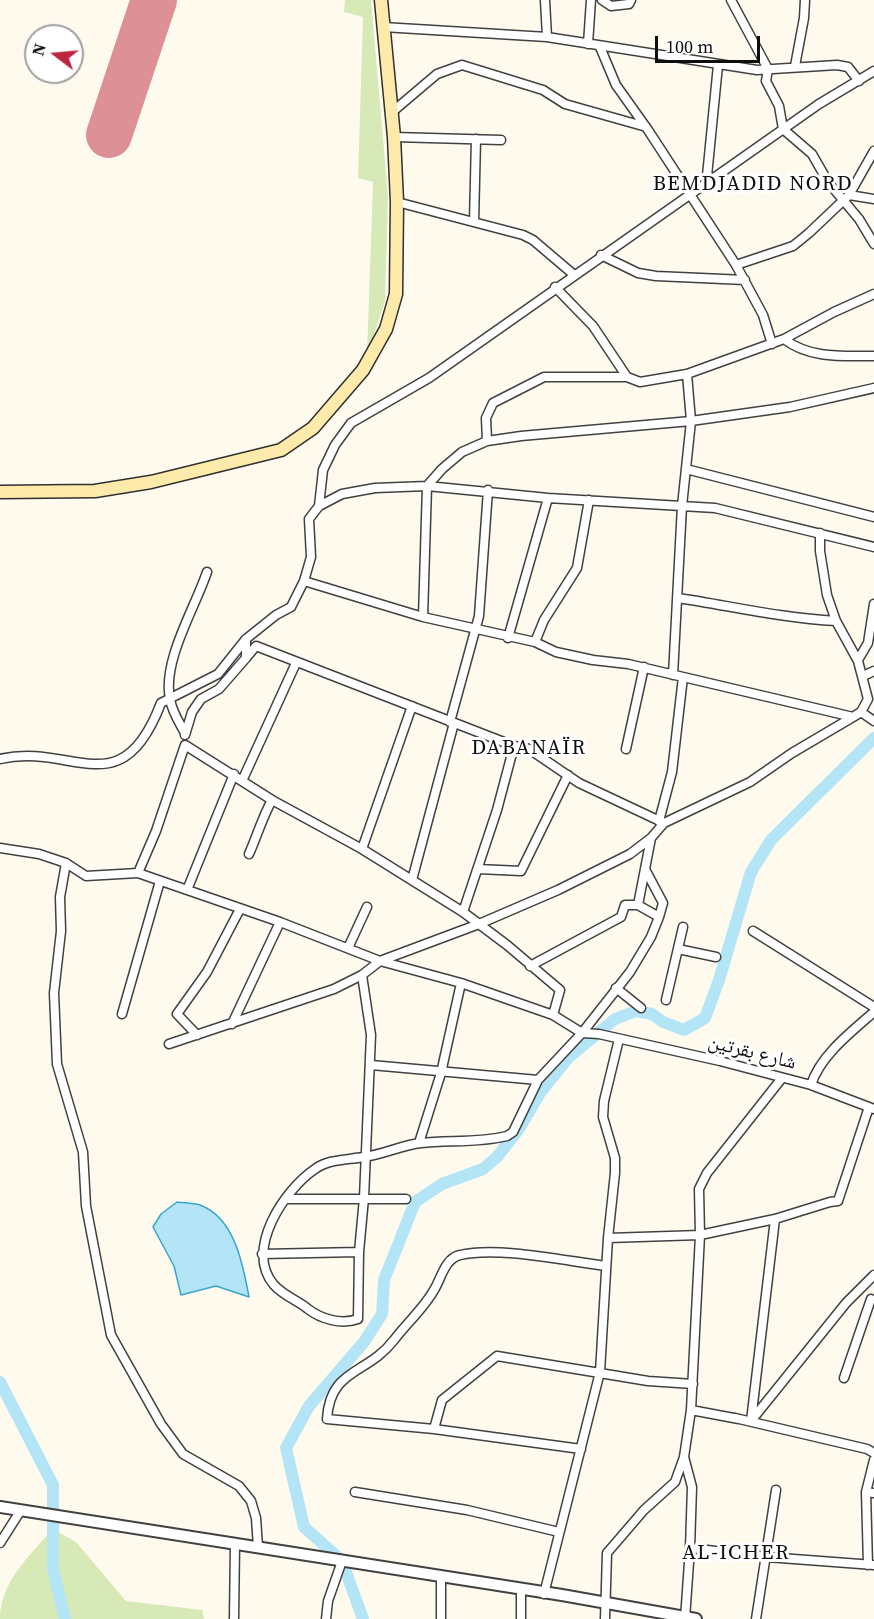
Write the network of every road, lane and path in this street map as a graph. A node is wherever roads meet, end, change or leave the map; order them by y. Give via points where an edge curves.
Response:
1 (381, 0) edge
2 (544, 0) edge
3 (591, 0) edge
4 (602, 0) edge
5 (631, 0) edge
6 (731, 0) edge
7 (805, 0) edge
8 (383, 27) junction
9 (547, 37) junction
10 (588, 44) junction
11 (600, 47) junction
12 (718, 65) junction
13 (795, 66) junction
14 (768, 69) junction
15 (874, 71) edge
16 (859, 81) junction
17 (391, 113) junction
18 (643, 126) junction
19 (783, 129) junction
20 (394, 137) junction
21 (476, 139) junction
22 (501, 141) dead end
23 (873, 155) edge
24 (705, 186) junction
25 (692, 196) junction
26 (846, 198) junction
27 (874, 199) edge
28 (397, 202) junction
29 (474, 222) junction
30 (874, 244) edge
31 (601, 255) junction
32 (736, 265) junction
33 (573, 274) junction
34 (745, 280) junction
35 (555, 287) junction
36 (874, 294) edge
37 (784, 339) junction
38 (772, 344) junction
39 (874, 356) edge
40 (687, 374) junction
41 (627, 377) junction
42 (874, 388) edge
43 (691, 421) junction
44 (487, 441) junction
45 (686, 470) junction
46 (427, 486) junction
47 (488, 490) junction
48 (0, 492) edge
49 (548, 498) junction
50 (589, 500) junction
51 (319, 506) junction
52 (682, 506) junction
53 (874, 517) edge
54 (820, 533) junction
55 (874, 547) edge
56 (207, 572) dead end
57 (304, 581) junction
58 (678, 598) junction
59 (874, 604) edge
60 (423, 617) junction
61 (836, 621) junction
62 (476, 631) junction
63 (508, 638) junction
64 (246, 639) junction
65 (535, 642) junction
66 (246, 658) junction
67 (858, 660) junction
68 (296, 663) junction
69 (644, 668) junction
70 (874, 671) edge
71 (673, 675) junction
72 (863, 676) junction
73 (683, 677) junction
74 (170, 699) junction
75 (412, 706) junction
76 (857, 714) junction
77 (452, 722) junction
78 (874, 722) edge
79 (185, 733) junction
80 (185, 745) junction
81 (514, 746) junction
82 (626, 749) dead end
83 (0, 759) edge
84 (234, 774) junction
85 (568, 775) junction
86 (242, 780) junction
87 (272, 800) junction
88 (661, 822) junction
89 (651, 838) junction
90 (0, 848) edge
91 (362, 849) junction
92 (249, 854) dead end
93 (66, 863) junction
94 (645, 868) junction
95 (478, 869) junction
96 (138, 873) junction
97 (412, 880) junction
98 (160, 881) junction
99 (187, 890) junction
100 (638, 905) junction
101 (367, 907) dead end
102 (240, 909) junction
103 (463, 912) junction
104 (659, 917) junction
105 (280, 922) junction
106 (479, 924) junction
107 (683, 927) dead end
108 (753, 931) dead end
109 (348, 948) junction
110 (678, 949) junction
111 (716, 957) dead end
112 (380, 961) junction
113 (530, 966) junction
114 (362, 975) junction
115 (461, 983) junction
116 (616, 988) junction
117 (666, 1000) dead end
118 (641, 1008) dead end
119 (874, 1010) edge
120 (122, 1014) dead end
121 (553, 1015) junction
122 (232, 1024) junction
123 (582, 1033) junction
124 (197, 1035) junction
125 (619, 1039) junction
126 (169, 1044) dead end
127 (371, 1065) junction
128 (441, 1073) junction
129 (782, 1078) junction
130 (538, 1080) junction
131 (811, 1085) junction
132 (871, 1108) edge
133 (419, 1143) junction
134 (365, 1157) junction
135 (286, 1198) junction
136 (364, 1198) junction
137 (406, 1199) dead end
138 (776, 1220) junction
139 (700, 1235) junction
140 (608, 1238) junction
141 (359, 1252) junction
142 (262, 1254) junction
143 (606, 1266) junction
144 (874, 1275) edge
145 (857, 1291) junction
146 (872, 1300) edge
147 (600, 1372) junction
148 (844, 1378) dead end
149 (693, 1384) junction
150 (691, 1410) junction
151 (735, 1418) junction
152 (751, 1421) junction
153 (434, 1429) junction
154 (581, 1449) junction
155 (874, 1453) edge
156 (684, 1456) junction
157 (874, 1460) edge
158 (776, 1490) dead end
159 (355, 1492) dead end
160 (870, 1492) edge
161 (0, 1507) edge
162 (21, 1510) junction
163 (559, 1532) junction
164 (0, 1544) edge
165 (235, 1544) junction
166 (258, 1548) junction
167 (690, 1548) junction
168 (766, 1557) junction
169 (342, 1561) junction
170 (871, 1565) edge
171 (441, 1576) junction
172 (521, 1589) junction
173 (544, 1594) junction
174 (606, 1604) junction
175 (688, 1618) edge
176 (234, 1619) edge
177 (326, 1619) edge
178 (441, 1619) edge
179 (521, 1619) edge
180 (605, 1619) edge
181 (756, 1619) edge

1 - 8 main road
2 - 9 street
3 - 10 street
4 - 5 street via 611,6 629,4
6 - 14 street
7 - 13 street
8 - 9 street
8 - 17 main road
9 - 10 street
10 - 11 street
11 - 12 street
11 - 18 street via 616,85
12 - 14 street
12 - 24 street
13 - 14 street
13 - 16 street via 848,67
14 - 19 street via 766,81 779,106
15 - 16 street
16 - 19 street
17 - 18 street via 437,74 462,65 543,90 565,104
17 - 20 main road
18 - 25 street
19 - 24 street
19 - 26 street via 812,154
20 - 21 street
20 - 28 main road
21 - 22 street
21 - 29 street
23 - 26 street
24 - 25 street
25 - 31 street
25 - 32 street
26 - 27 street
26 - 30 street
26 - 32 street via 793,246
28 - 29 street
28 - 48 main road via 396,294 386,329 363,370 313,428 281,450 151,482 95,491
29 - 33 street via 533,240
31 - 33 street
31 - 34 street via 647,274
32 - 34 street
33 - 35 street
34 - 38 street
35 - 41 street via 593,326
35 - 51 street via 429,378 351,423 323,470
36 - 37 street
37 - 38 street
37 - 39 street via 814,354
38 - 40 street
40 - 41 street via 646,382
40 - 43 street
41 - 44 street via 544,377 493,403 486,418
42 - 43 street via 790,407
43 - 44 street
43 - 45 street
44 - 46 street via 462,452
45 - 52 street
45 - 53 street
46 - 47 street
46 - 51 street via 358,490
46 - 60 street
47 - 49 street
47 - 62 street
49 - 50 street
49 - 63 street
50 - 52 street
50 - 65 street via 577,568 544,620
51 - 57 street via 309,519 310,557
52 - 54 street via 715,508
52 - 58 street
54 - 55 street
54 - 61 street via 823,573
56 - 74 street via 176,651
57 - 60 street
57 - 64 street via 291,607
58 - 61 street via 785,618
58 - 71 street
59 - 67 street via 868,643
60 - 62 street
61 - 67 street
62 - 63 street
62 - 77 street
63 - 65 street
64 - 66 street
64 - 74 street via 218,674
65 - 69 street via 556,652
66 - 68 street via 256,646
66 - 79 street via 219,689 201,699
67 - 72 street
68 - 75 street
68 - 86 street
69 - 71 street
69 - 82 street
70 - 72 street
71 - 73 street
72 - 76 street via 868,699
73 - 76 street
73 - 88 street via 672,772
74 - 79 street
74 - 83 street via 161,703 133,752 106,765 75,764 35,754
75 - 77 street
75 - 91 street
76 - 78 street
76 - 88 street via 750,782
77 - 81 street
77 - 97 street
79 - 80 street
80 - 84 street
80 - 96 street
81 - 85 street via 529,749
81 - 95 street
84 - 86 street
84 - 99 street
85 - 88 street
85 - 95 street via 521,871
86 - 87 street
87 - 91 street
87 - 92 street
88 - 89 street
89 - 94 street
89 - 106 street via 630,854
90 - 93 street
91 - 97 street
93 - 96 street via 86,876
93 - 166 street via 54,993 57,1064 83,1152 86,1206 111,1335 161,1424 183,1454 239,1486 251,1501
94 - 100 street
94 - 104 street via 663,903
95 - 103 street
96 - 98 street
97 - 103 street
98 - 99 street
98 - 120 street
99 - 102 street
100 - 104 street
100 - 113 street via 625,906 621,917
101 - 109 street
102 - 105 street
102 - 124 street via 207,972 177,1014
103 - 106 street
104 - 116 street via 640,956
105 - 109 street
105 - 122 street
106 - 112 street
106 - 113 street
107 - 110 street
108 - 119 street
109 - 112 street
110 - 111 street
110 - 117 street
112 - 114 street
112 - 115 street
113 - 121 street via 560,990
114 - 122 street via 334,989
114 - 127 street
115 - 121 street
115 - 128 street
116 - 118 street
116 - 123 street
119 - 131 street via 818,1069
121 - 123 street
122 - 124 street
123 - 125 street, شارع بقرتين
123 - 130 street
124 - 126 street
125 - 129 street, شارع بقرتين
125 - 140 street via 603,1117 615,1158
127 - 128 street
127 - 134 street
128 - 130 street
128 - 133 street
129 - 131 street, شارع بقرتين
129 - 139 street via 702,1180
130 - 133 street via 513,1132 507,1136
131 - 132 street, شارع بقرتين
132 - 138 street via 838,1202
133 - 134 street
134 - 135 street via 325,1163
134 - 136 street
135 - 136 street
135 - 142 street via 264,1241
136 - 137 street
136 - 141 street
138 - 139 street
138 - 152 street
139 - 140 street
139 - 149 street
140 - 143 street
141 - 142 street
141 - 142 street via 356,1320 316,1317 286,1296 273,1284
143 - 147 street
143 - 153 street via 494,1253 453,1258 433,1293 387,1349 341,1380 328,1405 327,1419
144 - 145 street
145 - 146 street
145 - 152 street
146 - 148 street
147 - 149 street
147 - 153 street via 497,1356 442,1400
147 - 154 street
149 - 150 street
150 - 151 street
150 - 156 street
151 - 152 street
151 - 155 street
153 - 154 street
154 - 163 street
156 - 167 street via 692,1487
156 - 174 street via 675,1482 609,1550
157 - 160 street
158 - 168 street
159 - 163 street via 467,1510
160 - 170 street
161 - 162 street
162 - 164 street
162 - 165 street
163 - 173 street
165 - 166 street
165 - 176 street
166 - 169 street
167 - 168 street
167 - 175 street
168 - 170 street
168 - 181 street
169 - 171 street
169 - 177 street
171 - 172 street
171 - 178 street
172 - 173 street
172 - 179 street
173 - 174 street
174 - 175 street
174 - 180 street

